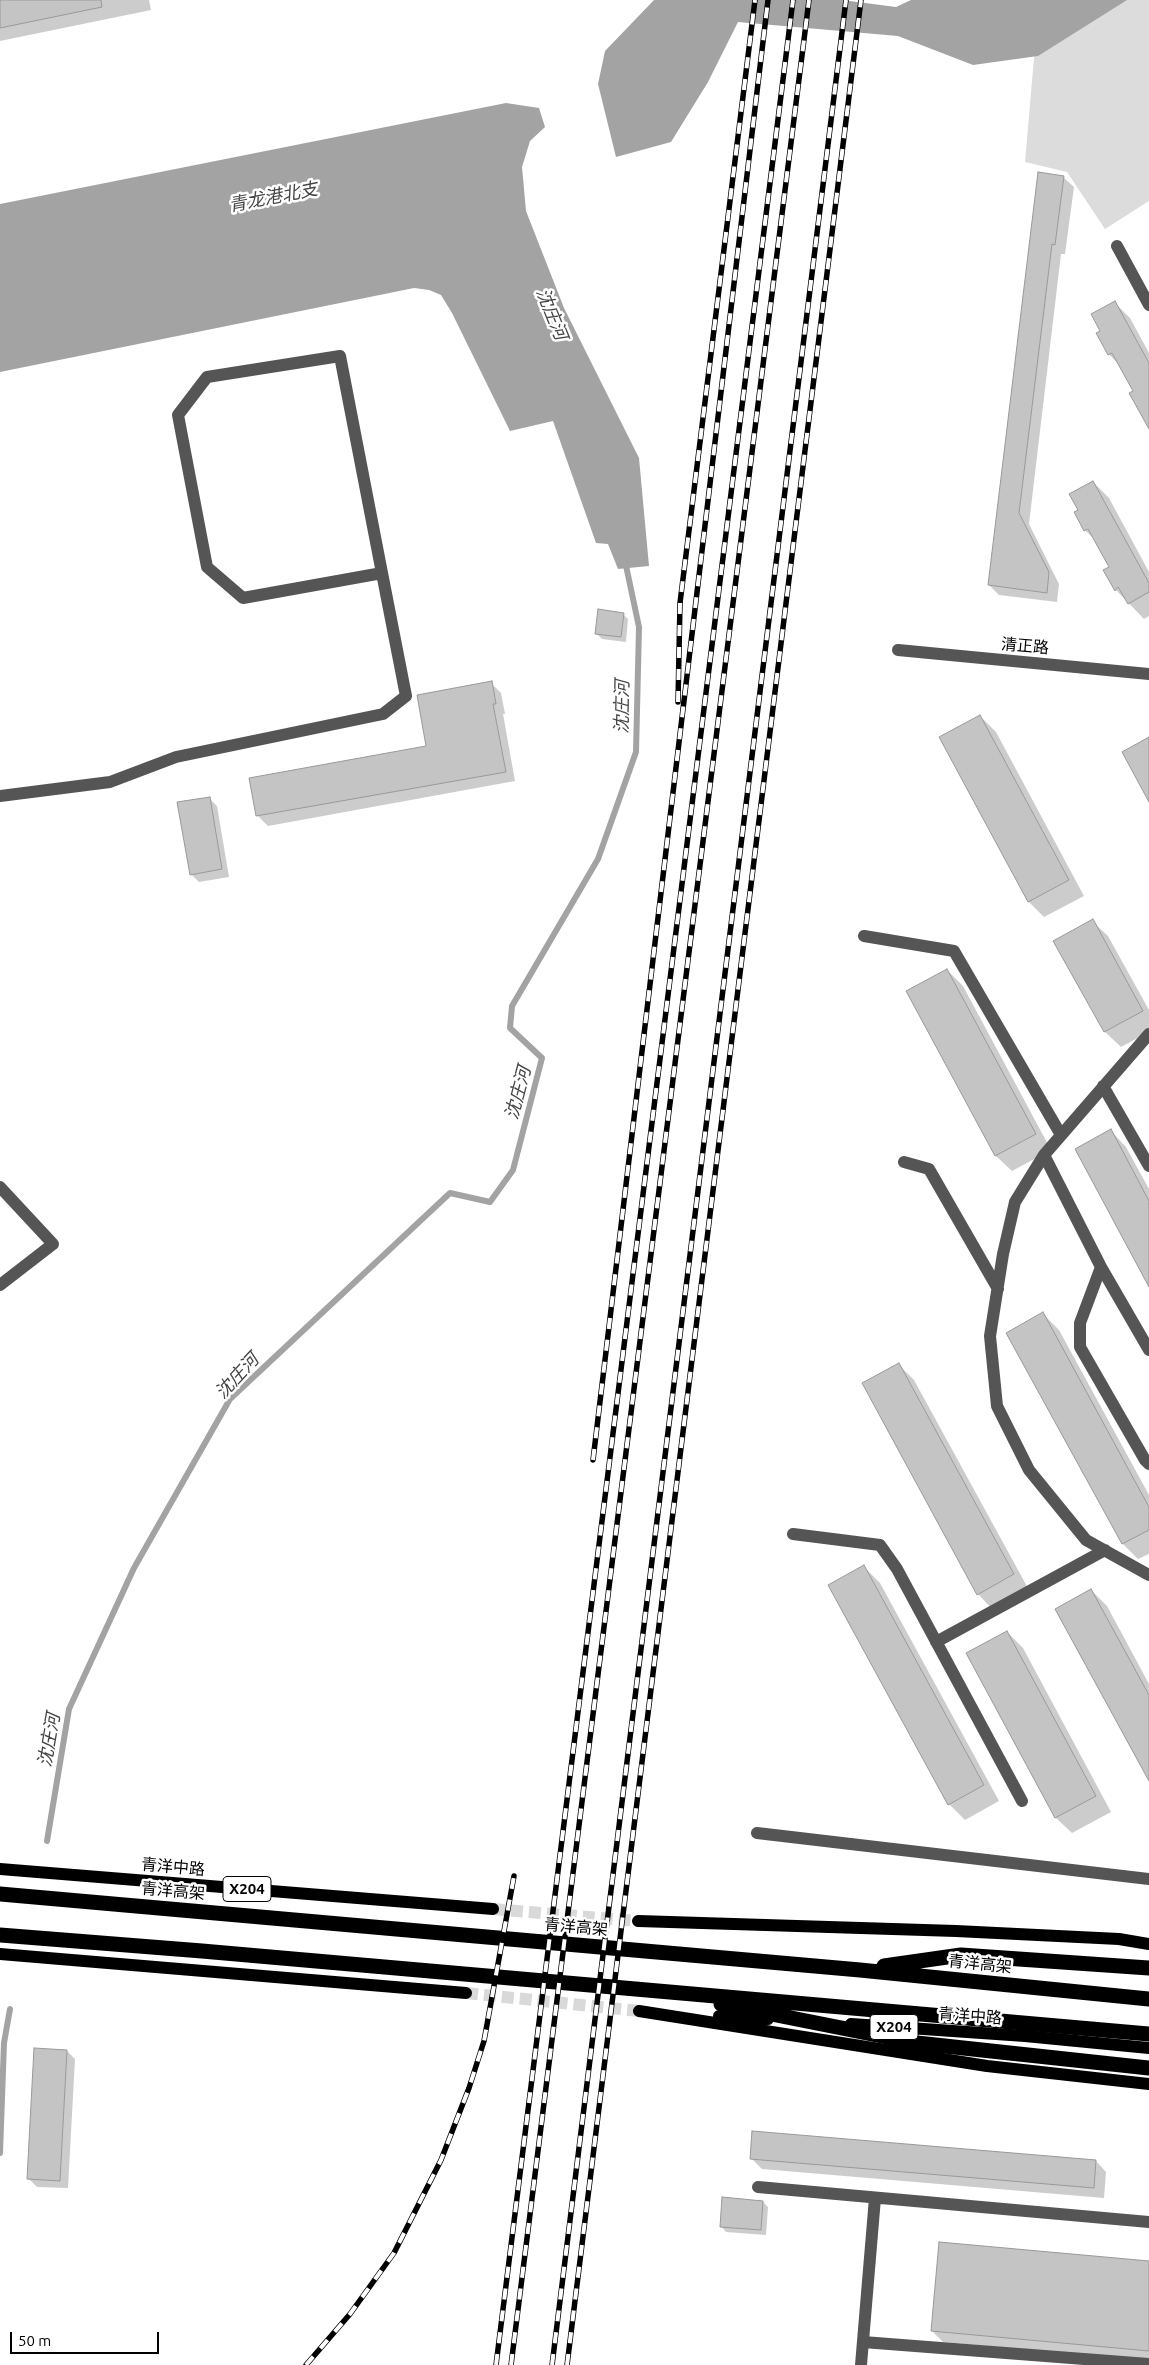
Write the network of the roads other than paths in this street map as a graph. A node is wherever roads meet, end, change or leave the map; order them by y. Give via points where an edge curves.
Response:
1 (1117, 246) dead end
2 (1149, 305) edge
3 (382, 573) junction
4 (898, 650) dead end
5 (1149, 674) edge
6 (0, 796) edge
7 (864, 936) dead end
8 (1149, 1034) edge
9 (1104, 1086) junction
10 (1061, 1135) junction
11 (1044, 1155) junction
12 (904, 1162) dead end
13 (1149, 1166) edge
14 (0, 1186) edge
15 (1101, 1267) junction
16 (0, 1285) edge
17 (998, 1289) junction
18 (1149, 1350) edge
19 (1149, 1464) edge
20 (793, 1534) dead end
21 (1105, 1550) junction
22 (1149, 1575) edge
23 (936, 1642) junction
24 (1022, 1801) dead end
25 (757, 1833) dead end
26 (0, 1869) edge
27 (1149, 1880) edge
28 (0, 1894) edge
29 (493, 1909) tunnel mouth
30 (638, 1921) tunnel mouth
31 (0, 1935) edge
32 (1149, 1938) edge
33 (1119, 1939) junction
34 (1149, 1944) edge
35 (0, 1954) edge
36 (1149, 1968) edge
37 (860, 1970) junction
38 (644, 1989) junction
39 (466, 1992) tunnel mouth
40 (1149, 1999) edge
41 (1149, 2034) edge
42 (1149, 2048) edge
43 (1149, 2068) edge
44 (1149, 2084) edge
45 (758, 2187) dead end
46 (875, 2198) junction
47 (1149, 2222) edge
48 (862, 2342) junction
49 (1149, 2364) edge
50 (860, 2365) edge

1 - 2 street
3 - 3 street via 243,598 206,567 178,415 207,378 340,356
3 - 6 street via 406,696 383,714 176,757 110,782
4 - 5 street, 清正路
7 - 10 street via 954,951
8 - 9 street
9 - 10 street
9 - 13 street
10 - 11 street
11 - 15 street
11 - 17 street via 1015,1202
12 - 17 street via 929,1169
14 - 16 street via 53,1244
15 - 18 street
15 - 19 street via 1080,1323 1080,1348
17 - 21 street via 990,1336 997,1406 1029,1470 1086,1540
20 - 23 street via 880,1545 898,1569
21 - 22 street
21 - 23 street
23 - 24 street
25 - 27 street
26 - 29 main road, 青洋中路 / X204
28 - 37 highway, 青洋高架
30 - 33 main road
31 - 38 highway
32 - 33 main road
33 - 34 main road
35 - 39 main road
36 - 37 highway via 961,1955
37 - 40 highway, 青洋高架
38 - 41 highway
38 - 43 highway via 917,2043
42 - 44 main road, 青洋中路 / X204 via 1025,2036 639,2011 988,2066
45 - 46 street
46 - 47 street
46 - 48 street
48 - 49 street
48 - 50 street

